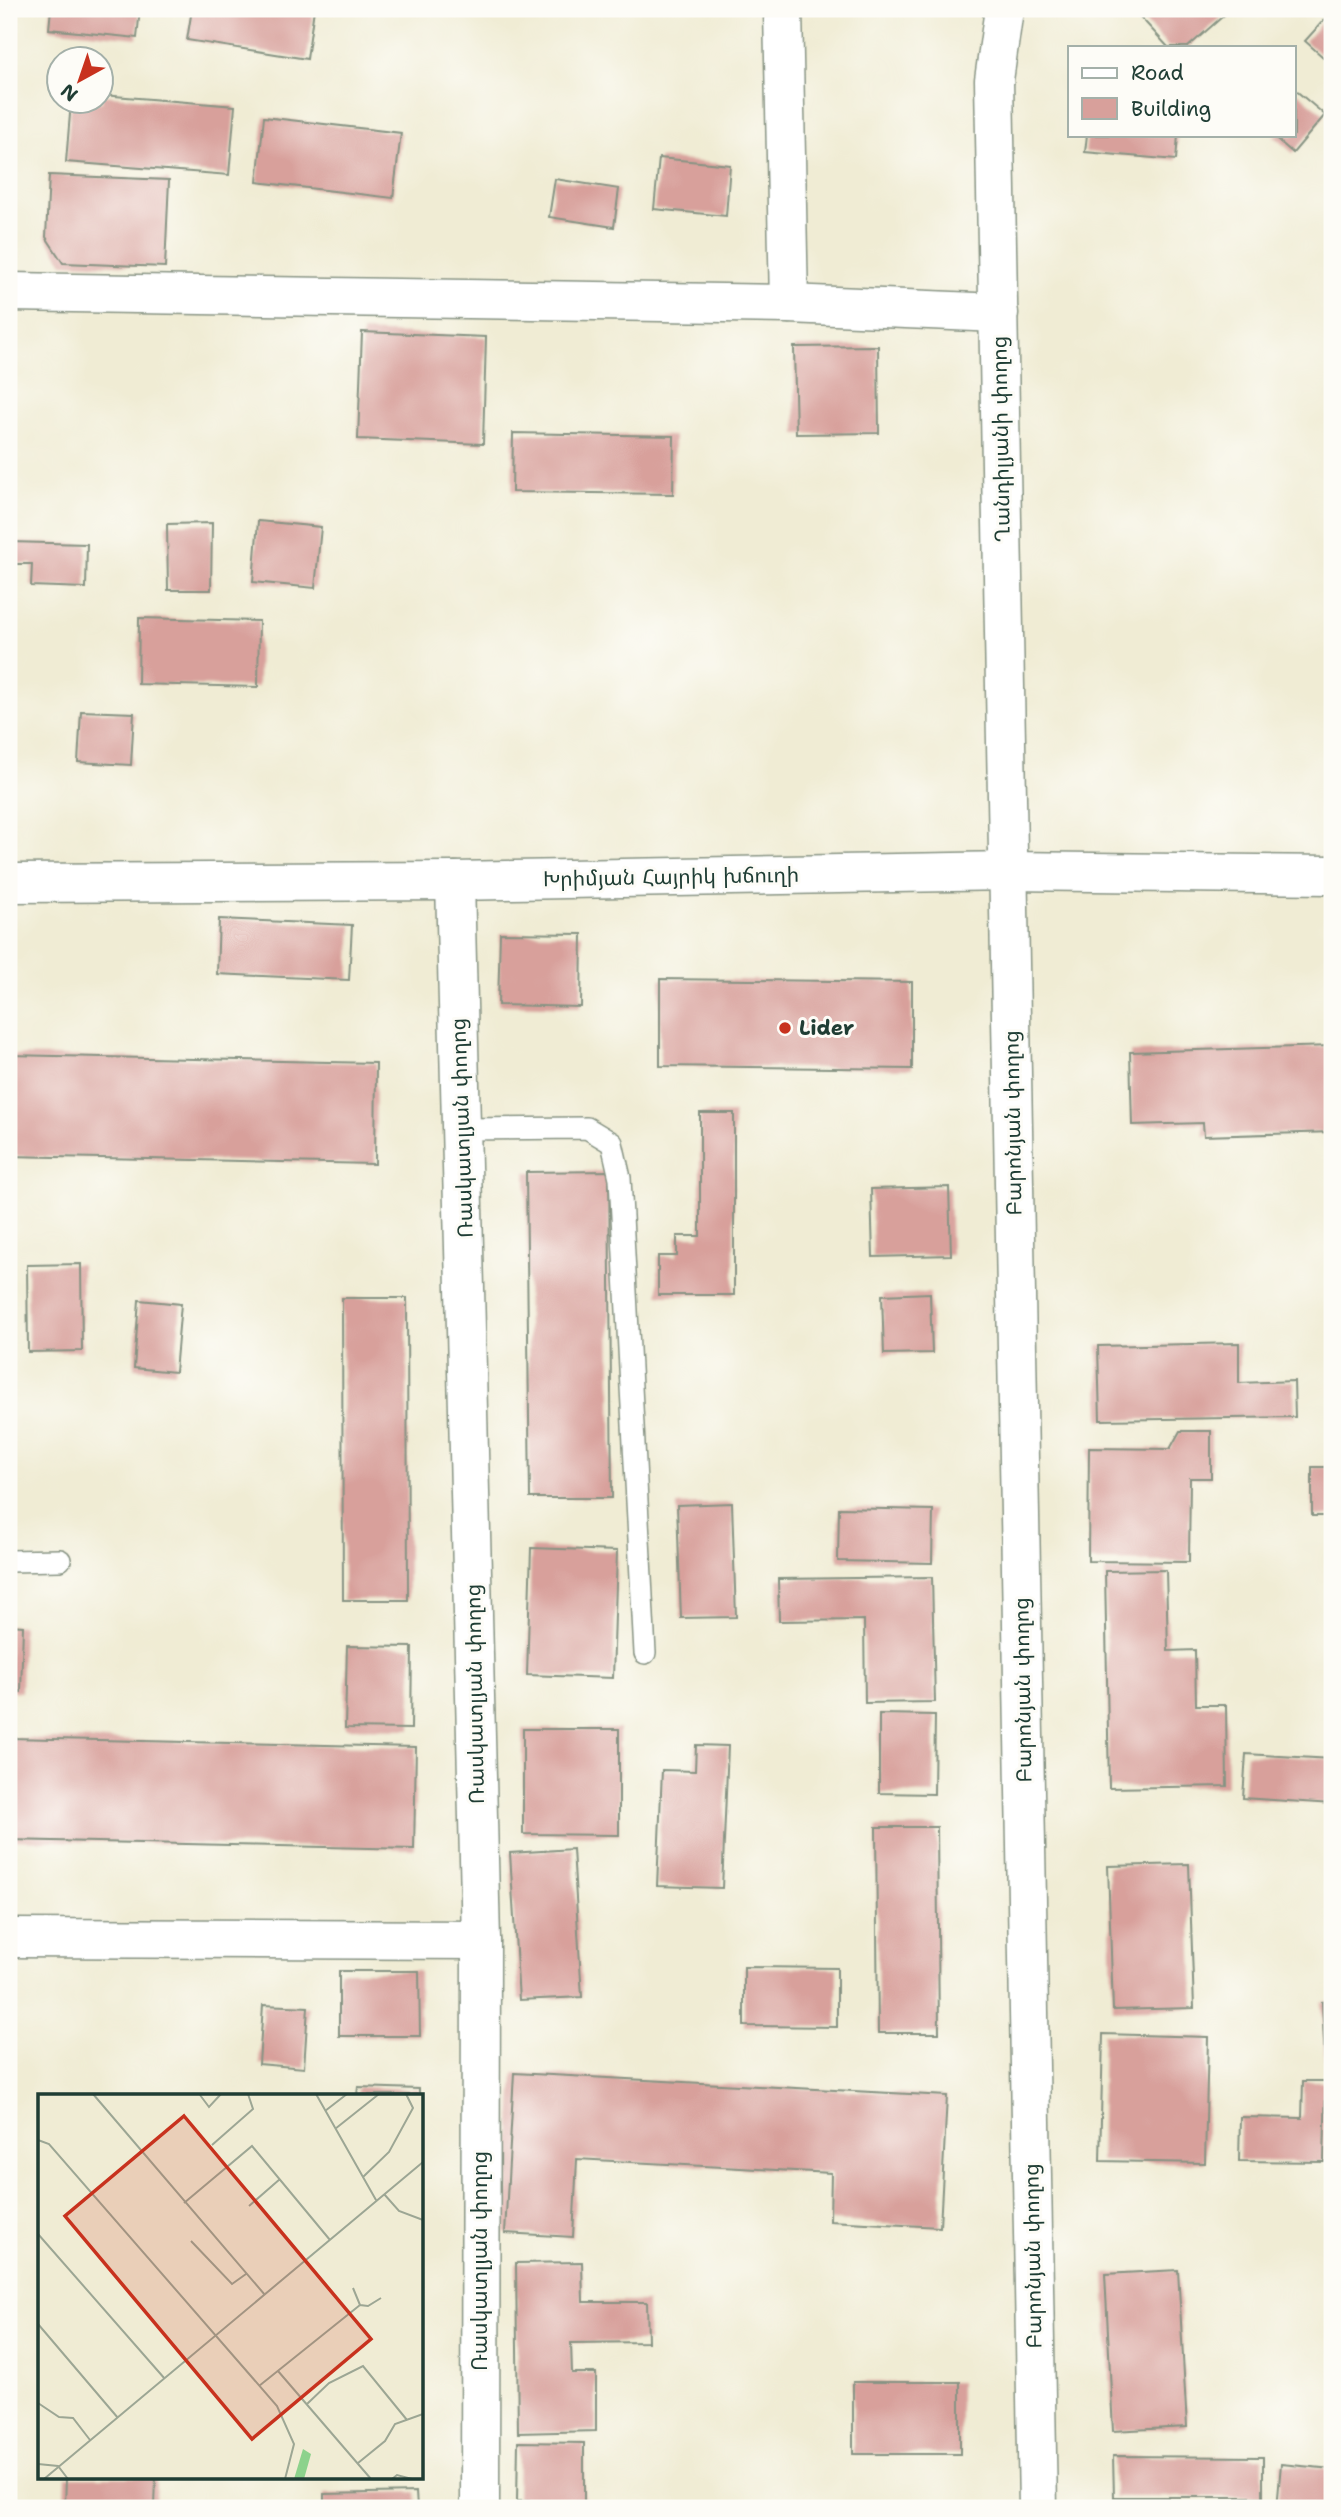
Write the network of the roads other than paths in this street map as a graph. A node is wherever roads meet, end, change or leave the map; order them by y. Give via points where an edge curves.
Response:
1 (783, 9) edge
2 (1004, 9) edge
3 (9, 292) edge
4 (789, 304) junction
5 (999, 313) junction
6 (1009, 871) junction
7 (1332, 875) edge
8 (455, 881) junction
9 (9, 883) edge
10 (463, 1129) junction
11 (60, 1560) dead end
12 (9, 1561) edge
13 (645, 1653) dead end
14 (9, 1938) edge
15 (481, 1940) junction
16 (480, 2508) edge
17 (1038, 2508) edge

1 - 4 main road
2 - 5 main road, Ղանդիլյանի փողոց via 994,80
3 - 4 main road
4 - 5 main road
5 - 6 main road, Ղանդիլյանի փողոց
6 - 7 main road, Խրիմյան Հայրիկ խճուղի
6 - 8 main road, Խրիմյան Հայրիկ խճուղի
6 - 17 main road, Բարոնյան փողոց
8 - 9 main road, Խրիմյան Հայրիկ խճուղի
8 - 10 main road, Ռասկատլյան փողոց
10 - 13 lane via 587,1128 612,1143 620,1178
10 - 15 main road, Ռասկատլյան փողոց
11 - 12 lane
14 - 15 main road
15 - 16 main road, Ռասկատլյան փողոց

